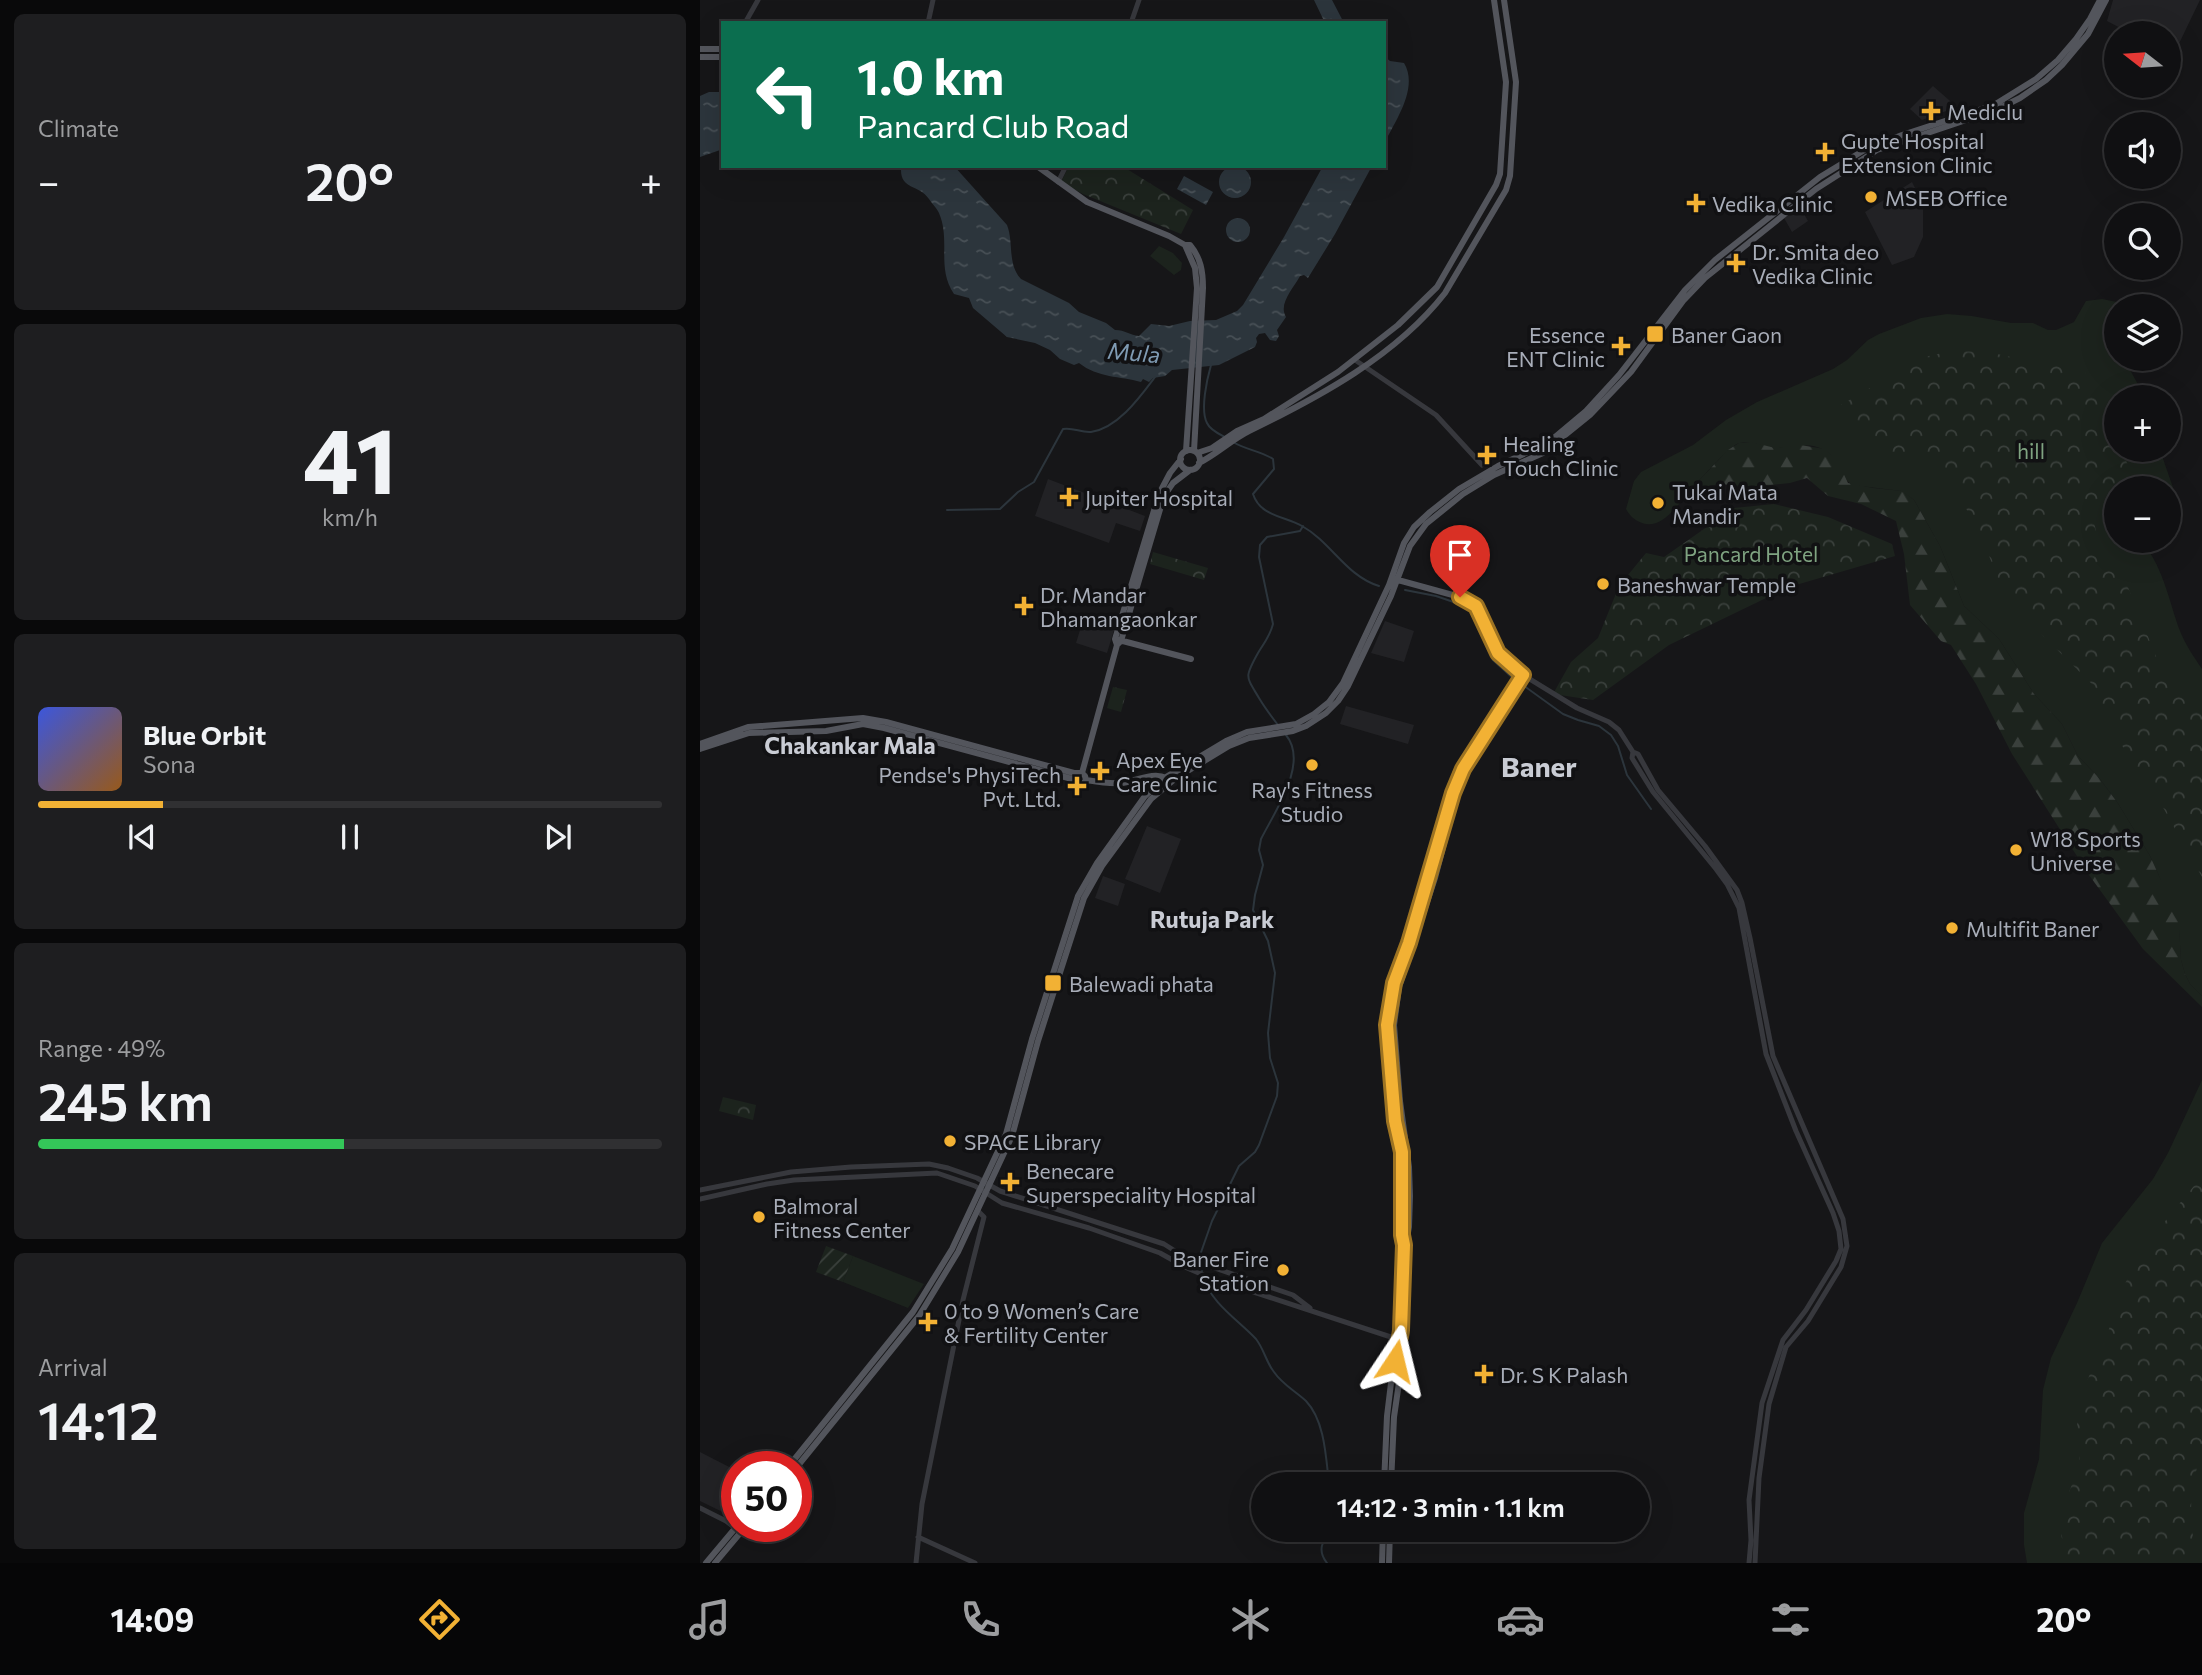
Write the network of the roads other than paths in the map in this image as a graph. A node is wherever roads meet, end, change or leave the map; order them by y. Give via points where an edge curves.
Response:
1 (758, 0) edge
2 (933, 0) edge
3 (1139, 0) edge
4 (1494, 0) edge
5 (1504, 0) edge
6 (2100, 0) edge
7 (2106, 0) edge
8 (746, 21) edge
9 (928, 21) edge
10 (1132, 21) edge
11 (700, 49) edge
12 (721, 49) edge
13 (700, 57) edge
14 (721, 57) edge
15 (1040, 168) edge
16 (1065, 168) edge
17 (1500, 174) junction
18 (1510, 176) junction
19 (1058, 182) junction
20 (1355, 360) junction
21 (1364, 366) junction
22 (1263, 422) junction
23 (1222, 445) junction
24 (1192, 452) junction
25 (1181, 459) junction
26 (1199, 463) junction
27 (1191, 470) junction
28 (1489, 474) junction
29 (1398, 580) junction
30 (1118, 641) junction
31 (1191, 659) dead end
32 (1522, 676) junction
33 (1292, 728) junction
34 (700, 746) edge
35 (1633, 752) junction
36 (1078, 776) junction
37 (1086, 780) junction
38 (1168, 780) junction
39 (985, 1188) junction
40 (700, 1190) edge
41 (700, 1199) edge
42 (978, 1211) junction
43 (974, 1219) junction
44 (982, 1225) junction
45 (1311, 1309) junction
46 (1400, 1340) junction
47 (801, 1451) edge
48 (810, 1451) edge
49 (1385, 1472) edge
50 (1392, 1472) edge
51 (700, 1508) edge
52 (721, 1518) edge
53 (918, 1537) junction
54 (726, 1542) edge
55 (730, 1542) edge
56 (1383, 1542) edge
57 (1390, 1542) edge
58 (706, 1563) edge
59 (715, 1563) edge
60 (916, 1563) edge
61 (975, 1563) edge
62 (1382, 1563) edge
63 (1389, 1563) edge
64 (1749, 1563) edge
65 (1755, 1563) edge

1 - 8 street
2 - 9 street
3 - 10 street
4 - 17 main road via 1506,82
5 - 18 main road via 1516,82
6 - 28 main road via 2058,60 2016,93 1994,105 1875,144 1811,183 1691,283 1586,411 1549,442
7 - 28 main road via 2088,34 2046,80 1996,110 1877,150 1824,183 1695,287 1630,372 1590,415 1543,453
11 - 12 main road
13 - 14 main road
15 - 19 main road
16 - 19 street
17 - 18 main road
17 - 20 main road via 1437,287
18 - 21 main road via 1445,293
19 - 24 main road via 1087,202 1190,245 1199,261 1203,273
20 - 21 street
20 - 22 main road
21 - 22 main road
21 - 28 street via 1436,415
22 - 23 main road
23 - 24 main road
23 - 26 main road
24 - 25 main road
24 - 26 main road
25 - 27 main road via 1184,468
25 - 30 main road via 1159,494
26 - 27 main road
27 - 30 main road via 1164,496
28 - 29 main road via 1419,531
28 - 33 main road via 1459,489 1409,534 1342,685 1334,697
29 - 32 main road via 1476,606 1498,653
29 - 33 main road via 1343,694 1318,719
30 - 31 main road
30 - 36 main road
32 - 35 street via 1609,722
32 - 46 main road via 1463,769 1453,793 1391,997 1387,1025 1390,1074 1395,1121 1404,1150
33 - 38 main road via 1234,736
34 - 36 main road via 748,727 863,718
35 - 64 street via 1632,758 1653,792 1716,869 1739,908 1766,1054 1839,1231 1841,1249 1836,1261 1783,1340 1762,1404 1749,1500
35 - 65 street via 1737,890 1773,1056 1840,1210 1847,1237 1841,1266 1808,1321 1786,1347 1769,1405 1759,1478
36 - 37 main road
36 - 37 main road via 1080,784
37 - 38 main road via 1124,783 1154,775
38 - 39 main road via 1105,850 1082,887 1031,1057
39 - 40 street via 948,1168 929,1164 791,1172
39 - 41 street via 929,1172 794,1180
39 - 42 main road
39 - 45 street via 1164,1244 1203,1265 1293,1295
39 - 45 street via 1002,1203 1153,1250 1206,1276
39 - 47 main road via 919,1304
42 - 43 main road
42 - 44 street via 984,1217
43 - 44 main road
43 - 48 main road via 919,1316
44 - 53 street via 963,1300
45 - 46 street
46 - 49 main road via 1387,1416
46 - 50 main road
51 - 52 street
53 - 60 street
53 - 61 street
54 - 58 main road
55 - 59 main road
56 - 62 main road
57 - 63 main road

